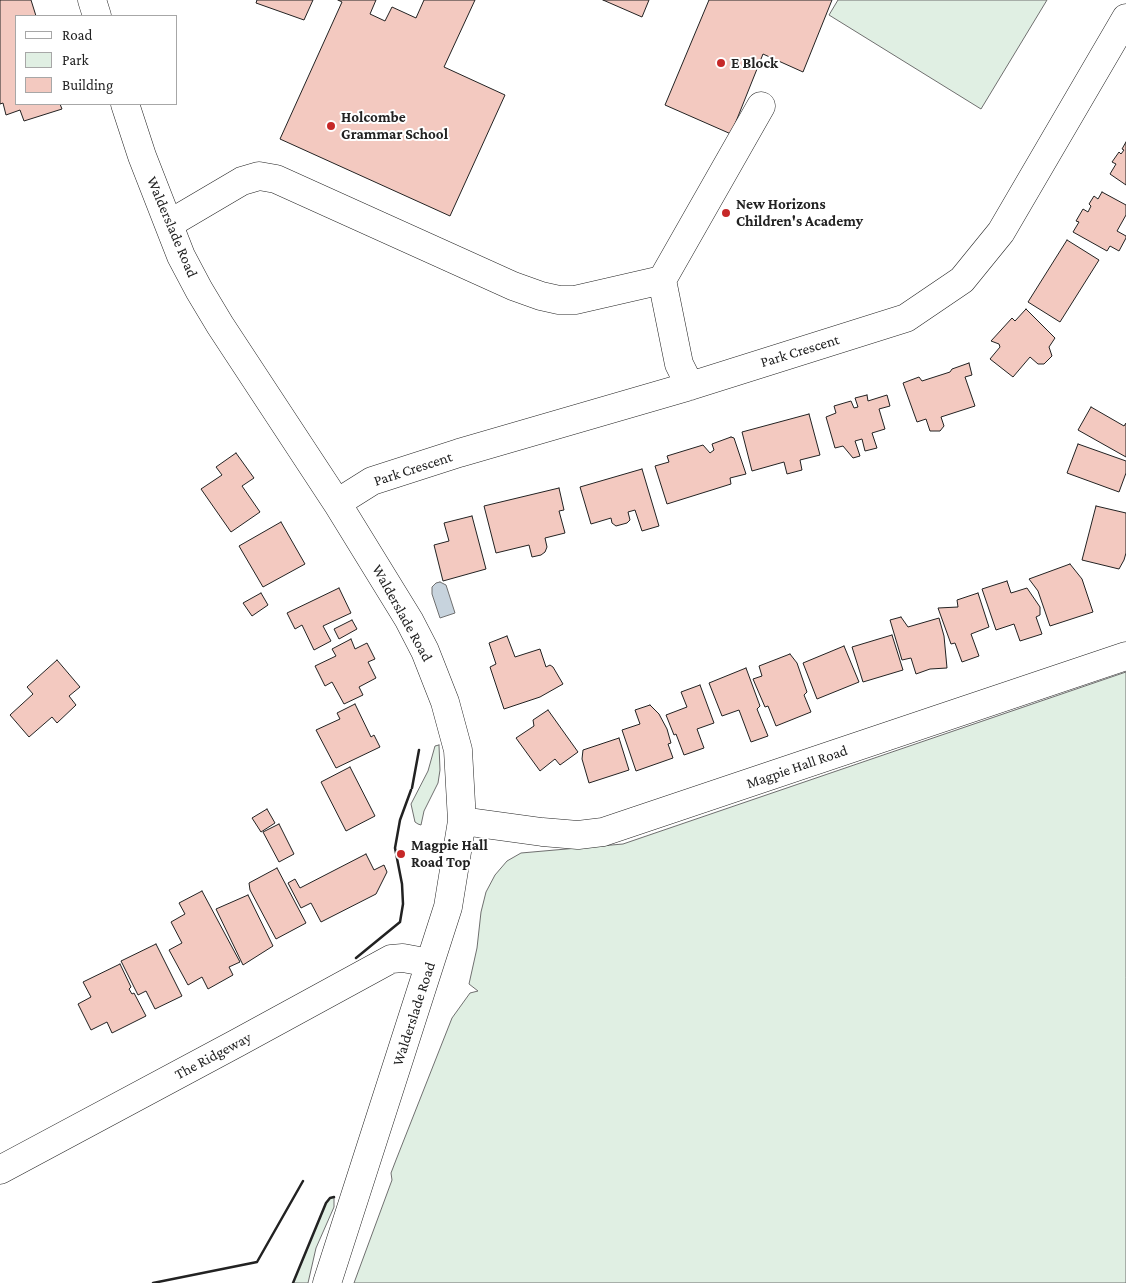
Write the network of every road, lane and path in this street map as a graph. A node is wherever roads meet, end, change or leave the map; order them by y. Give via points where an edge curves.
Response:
1 (92, 0) edge
2 (97, 15) edge
3 (1126, 18) edge
4 (126, 105) edge
5 (761, 106) dead end
6 (169, 224) junction
7 (662, 280) junction
8 (690, 386) junction
9 (338, 503) junction
10 (1126, 656) edge
11 (462, 821) junction
12 (430, 963) junction
13 (0, 1170) edge
14 (327, 1283) edge

1 - 2 street
3 - 8 street, Park Crescent via 1001,232 962,280 906,318
4 - 6 street, Walderslade Road
5 - 7 street
6 - 7 street via 242,181 259,176 276,179 541,296 575,300
6 - 9 street, Walderslade Road via 181,256 207,304
7 - 8 street via 679,364
8 - 9 street, Park Crescent via 372,481
9 - 11 street, Walderslade Road via 426,651 458,750
10 - 11 street, Magpie Hall Road via 603,832 578,835
11 - 12 street, Walderslade Road via 448,907
12 - 13 street, The Ridgeway via 391,959
12 - 14 street, Walderslade Road

